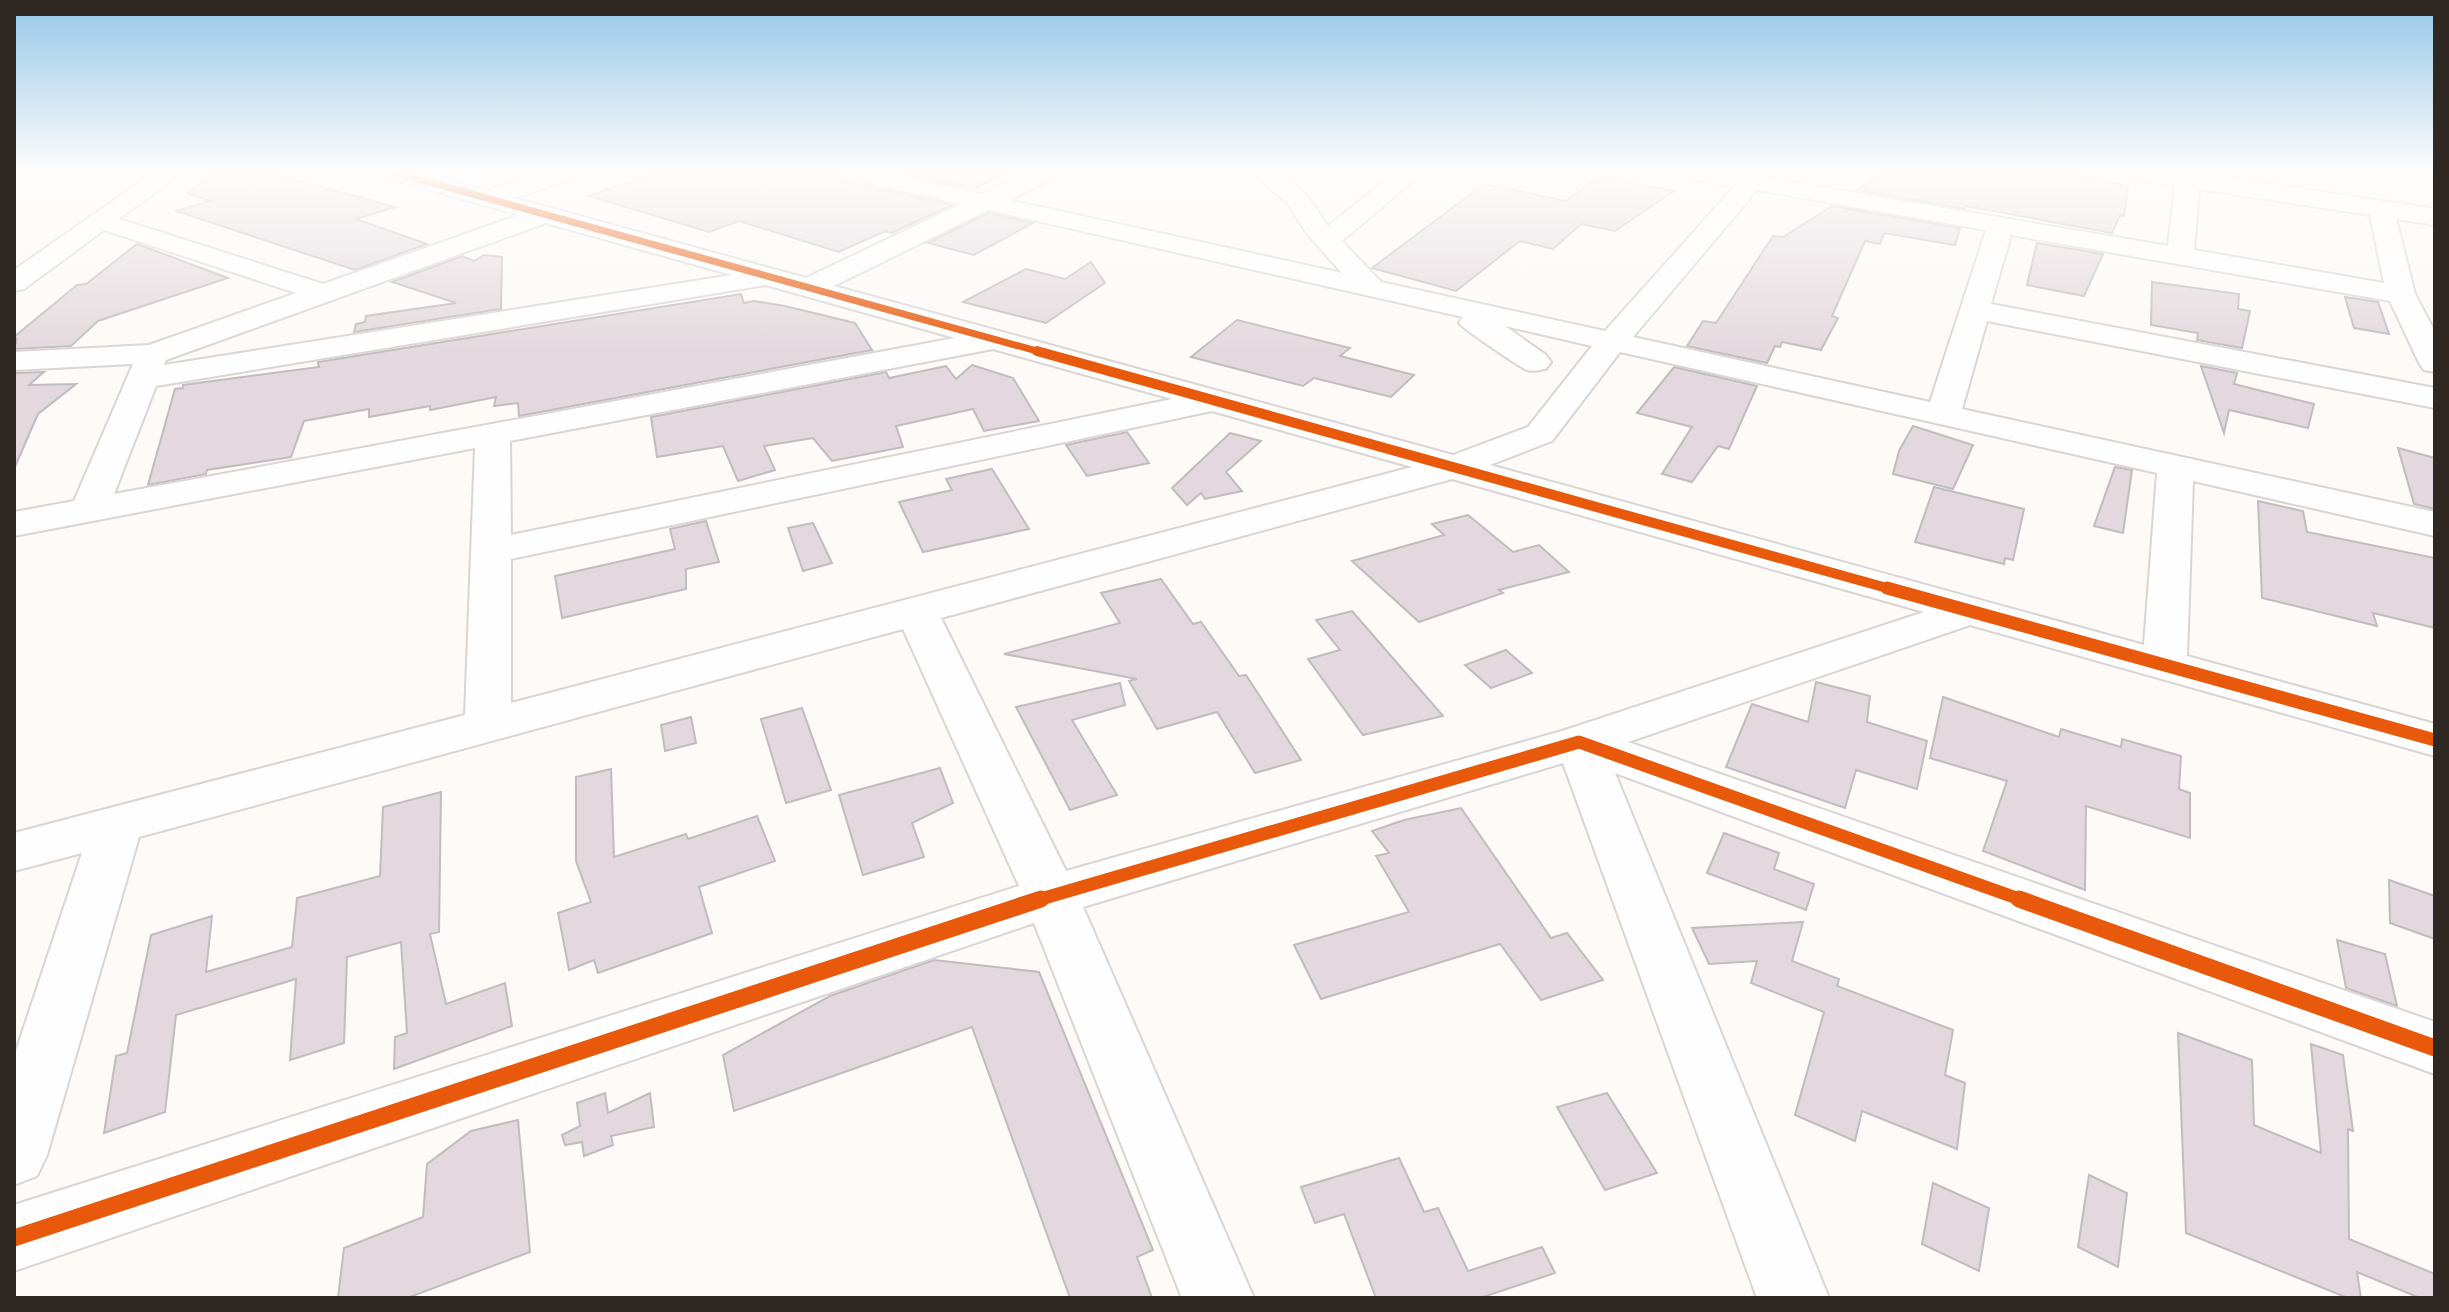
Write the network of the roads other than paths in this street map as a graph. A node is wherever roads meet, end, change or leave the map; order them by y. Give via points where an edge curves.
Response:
1 (82, 234) edge
2 (142, 234) edge
3 (490, 234) edge
4 (614, 234) edge
5 (918, 234) edge
6 (1124, 234) edge
7 (1323, 234) edge
8 (1334, 234) edge
9 (1705, 234) edge
10 (1998, 234) edge
11 (2054, 234) edge
12 (2182, 234) edge
13 (2387, 234) edge
14 (1327, 240) junction
15 (2180, 256) junction
16 (771, 277) junction
17 (14, 283) edge
18 (807, 288) junction
19 (1372, 289) junction
20 (323, 293) junction
21 (2401, 294) junction
22 (1975, 310) junction
23 (994, 339) junction
24 (1612, 342) junction
25 (14, 361) edge
26 (1535, 362) dead end
27 (2435, 363) edge
28 (149, 366) junction
29 (2435, 398) edge
30 (1215, 400) junction
31 (1943, 415) junction
32 (493, 435) junction
33 (2176, 466) junction
34 (1454, 467) junction
35 (89, 510) junction
36 (14, 524) edge
37 (2435, 524) edge
38 (493, 551) junction
39 (1971, 610) junction
40 (916, 611) junction
41 (2165, 664) junction
42 (488, 726) junction
43 (2435, 740) edge
44 (1579, 742) junction
45 (116, 827) junction
46 (14, 852) edge
47 (1051, 896) junction
48 (2435, 1048) edge
49 (14, 1155) edge
50 (14, 1238) edge
51 (1218, 1298) edge
52 (1793, 1298) edge

1 - 17 street
2 - 20 street
3 - 20 street
4 - 16 street
5 - 18 street
6 - 19 street
7 - 14 street
8 - 14 street
9 - 24 street
10 - 22 street
11 - 15 street
12 - 15 street
13 - 21 street
14 - 19 street
15 - 21 street
16 - 18 street
16 - 28 street
18 - 23 street
19 - 24 street
19 - 26 street via 1484,326
20 - 28 street
21 - 27 street
22 - 29 street
22 - 31 street
23 - 30 street
23 - 32 street
24 - 31 street
24 - 34 street via 1540,434
25 - 28 street
28 - 35 street
30 - 34 street
30 - 38 street
31 - 33 street
32 - 35 street
32 - 38 street
33 - 37 street
33 - 41 street
34 - 39 street
34 - 40 street
35 - 36 street
38 - 42 street
39 - 41 street
39 - 44 street
40 - 42 street
40 - 47 street
41 - 43 street
42 - 45 street
44 - 47 street
44 - 48 street
44 - 52 street
45 - 46 street
45 - 49 street
47 - 50 street
47 - 51 street

